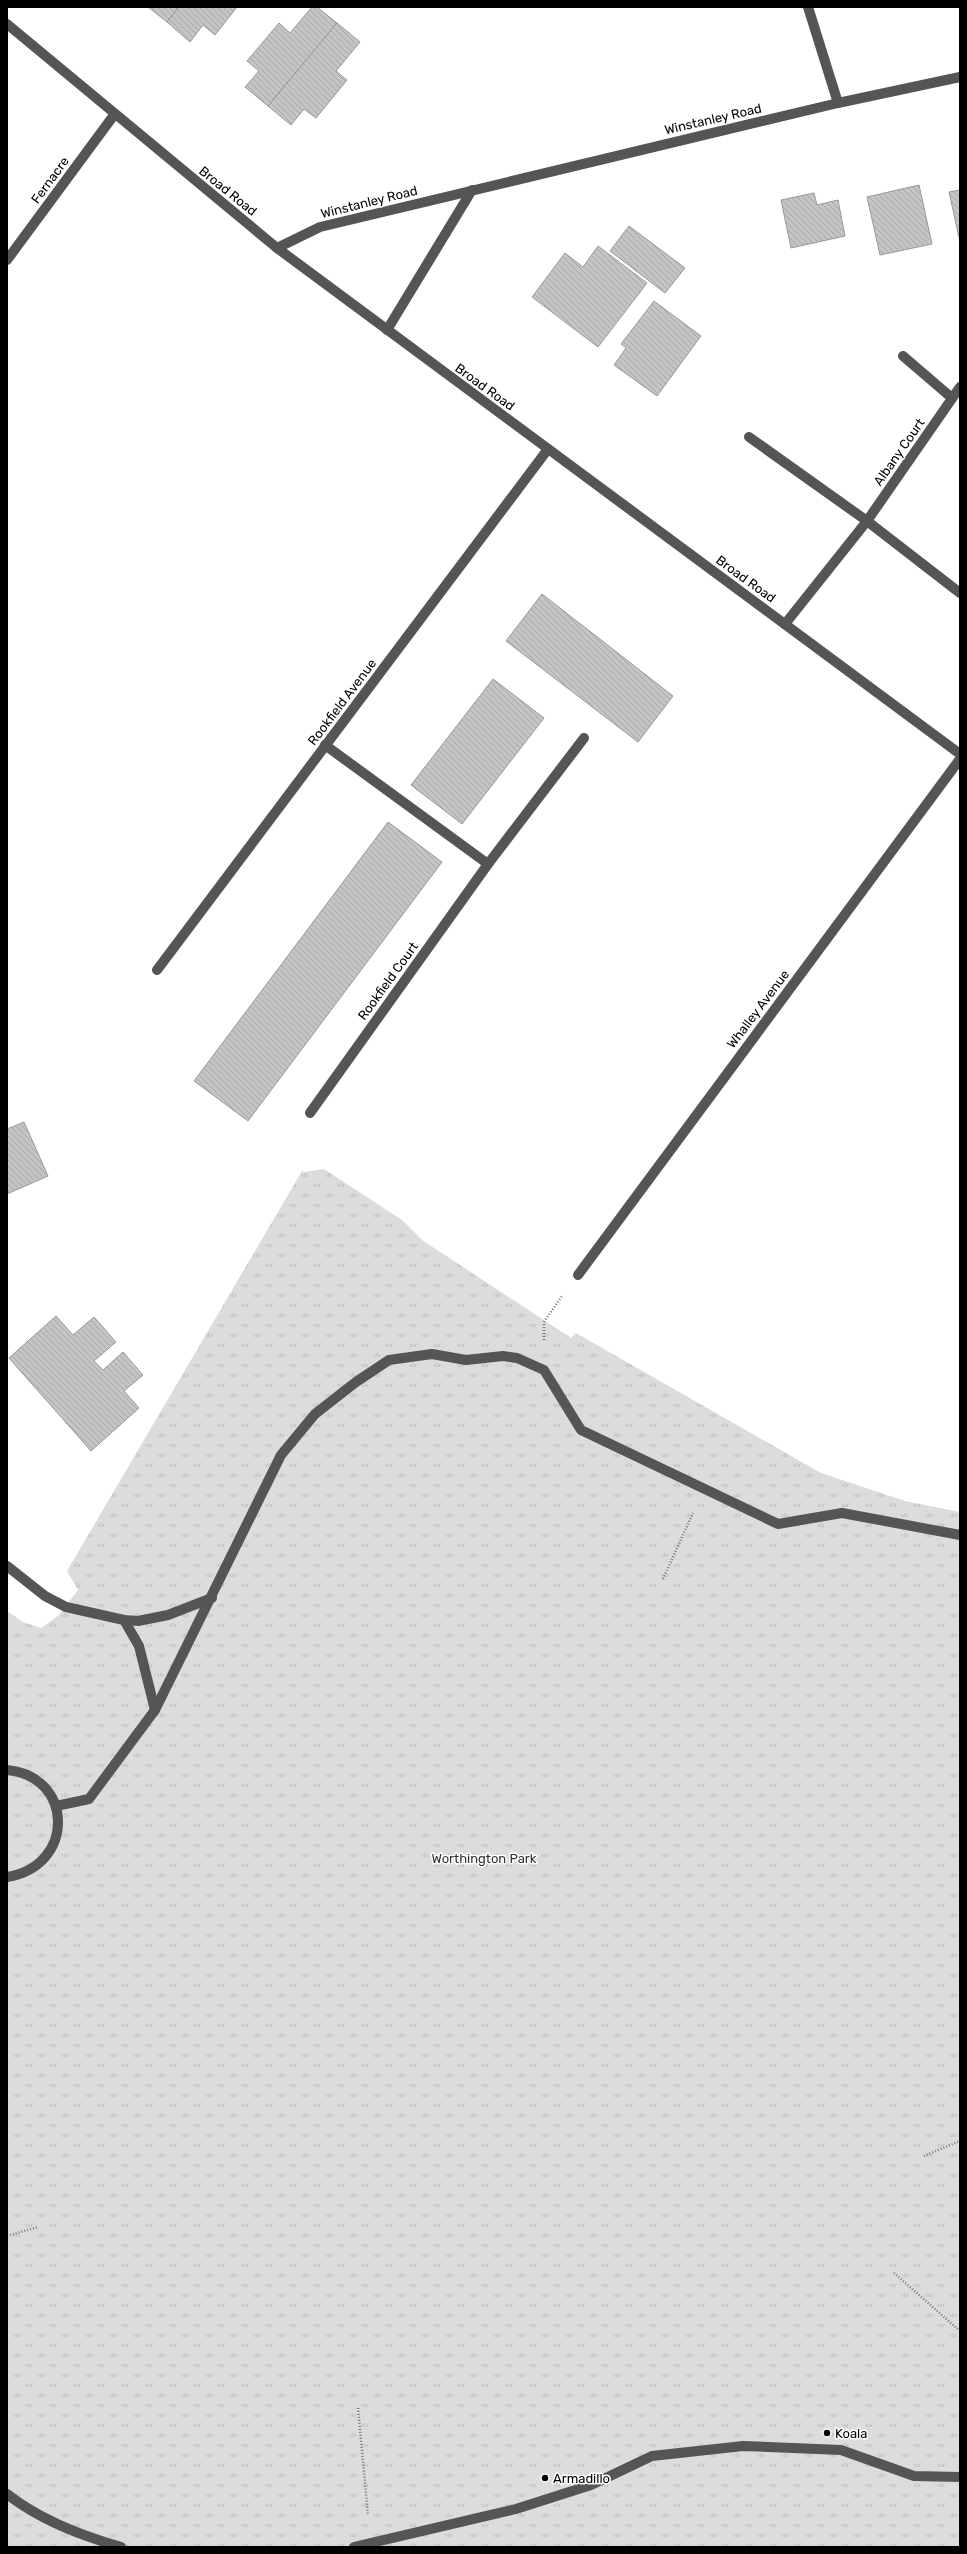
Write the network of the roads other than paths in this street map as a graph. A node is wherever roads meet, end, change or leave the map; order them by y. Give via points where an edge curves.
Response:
1 (808, 7) edge
2 (7, 24) edge
3 (960, 77) edge
4 (838, 103) junction
5 (114, 115) junction
6 (472, 190) junction
7 (276, 248) junction
8 (7, 260) edge
9 (387, 330) junction
10 (903, 356) dead end
11 (960, 387) edge
12 (952, 398) junction
13 (749, 437) dead end
14 (548, 449) junction
15 (867, 521) junction
16 (960, 593) edge
17 (785, 624) junction
18 (584, 738) dead end
19 (325, 745) junction
20 (960, 754) edge
21 (960, 759) edge
22 (488, 864) junction
23 (157, 970) dead end
24 (310, 1113) dead end
25 (578, 1275) road end
26 (960, 1535) edge
27 (7, 1566) edge
28 (212, 1598) junction
29 (124, 1620) junction
30 (155, 1710) junction
31 (7, 1770) edge
32 (56, 1806) junction
33 (7, 1877) edge
34 (960, 2477) edge
35 (7, 2494) edge
36 (121, 2547) edge
37 (354, 2547) edge

1 - 4 street
2 - 5 street, Broad Road
3 - 4 street, Winstanley Road
4 - 6 street, Winstanley Road
5 - 7 street, Broad Road
5 - 8 street, Fernacre
6 - 7 street, Winstanley Road via 320,227
6 - 9 street
7 - 9 street, Broad Road
9 - 14 street, Broad Road
10 - 12 street
11 - 12 street, Albany Court
12 - 15 street, Albany Court
13 - 15 street
14 - 17 street, Broad Road
14 - 19 street, Rookfield Avenue
15 - 16 street
15 - 17 street, Albany Court
17 - 20 street, Broad Road
18 - 22 street, Rookfield Court
19 - 22 street
19 - 23 street, Rookfield Avenue
21 - 25 street, Whalley Avenue
22 - 24 street, Rookfield Court
26 - 28 street via 842,1513 778,1524 581,1430 544,1370 516,1358 503,1356 466,1360 432,1354 389,1360 314,1414 281,1455
27 - 29 street via 44,1596 66,1607
28 - 29 street via 168,1615 138,1621
28 - 30 street
29 - 30 street via 139,1646
30 - 32 street via 89,1799
31 - 32 street via 17,1771 34,1779 48,1791
32 - 33 street via 56,1840 49,1855 32,1870 22,1875
34 - 37 street via 914,2476 841,2450 743,2446 652,2456 591,2485 516,2510
35 - 36 street via 20,2504 86,2537

